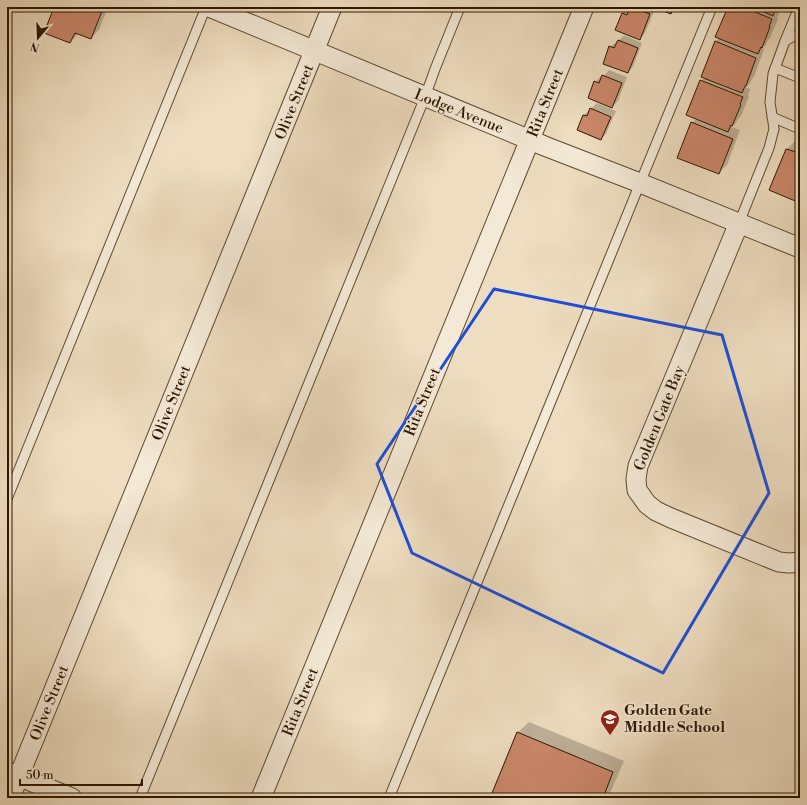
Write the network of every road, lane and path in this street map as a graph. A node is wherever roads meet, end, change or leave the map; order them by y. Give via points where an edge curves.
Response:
1 (208, 7) edge
2 (332, 7) edge
3 (460, 7) edge
4 (584, 7) edge
5 (712, 7) edge
6 (799, 7) edge
7 (800, 33) edge
8 (785, 41) junction
9 (314, 51) junction
10 (775, 68) junction
11 (800, 78) edge
12 (425, 97) junction
13 (772, 117) junction
14 (800, 129) edge
15 (530, 140) junction
16 (640, 183) junction
17 (739, 223) junction
18 (800, 248) edge
19 (7, 499) edge
20 (800, 562) edge
21 (13, 774) edge
22 (10, 798) edge
23 (72, 798) edge
24 (140, 798) edge
25 (261, 798) edge
26 (389, 798) edge

1 - 9 street, Lodge Avenue
1 - 19 lane
2 - 9 street, Olive Street
3 - 12 lane
4 - 15 street, Rita Street
5 - 16 lane
6 - 8 lane
7 - 8 lane
8 - 10 lane
9 - 12 street, Lodge Avenue
9 - 21 street, Olive Street
10 - 11 lane
10 - 13 lane via 770,102
12 - 15 street, Lodge Avenue
12 - 24 lane
13 - 14 lane
13 - 17 lane via 774,129
15 - 16 street, Lodge Avenue
15 - 25 street, Rita Street
16 - 17 street, Lodge Avenue
16 - 26 lane
17 - 18 street, Lodge Avenue
17 - 20 street, Golden Gate Bay via 638,466 638,490 647,504 671,518 779,562
21 - 22 street, Olive Street
21 - 23 street

